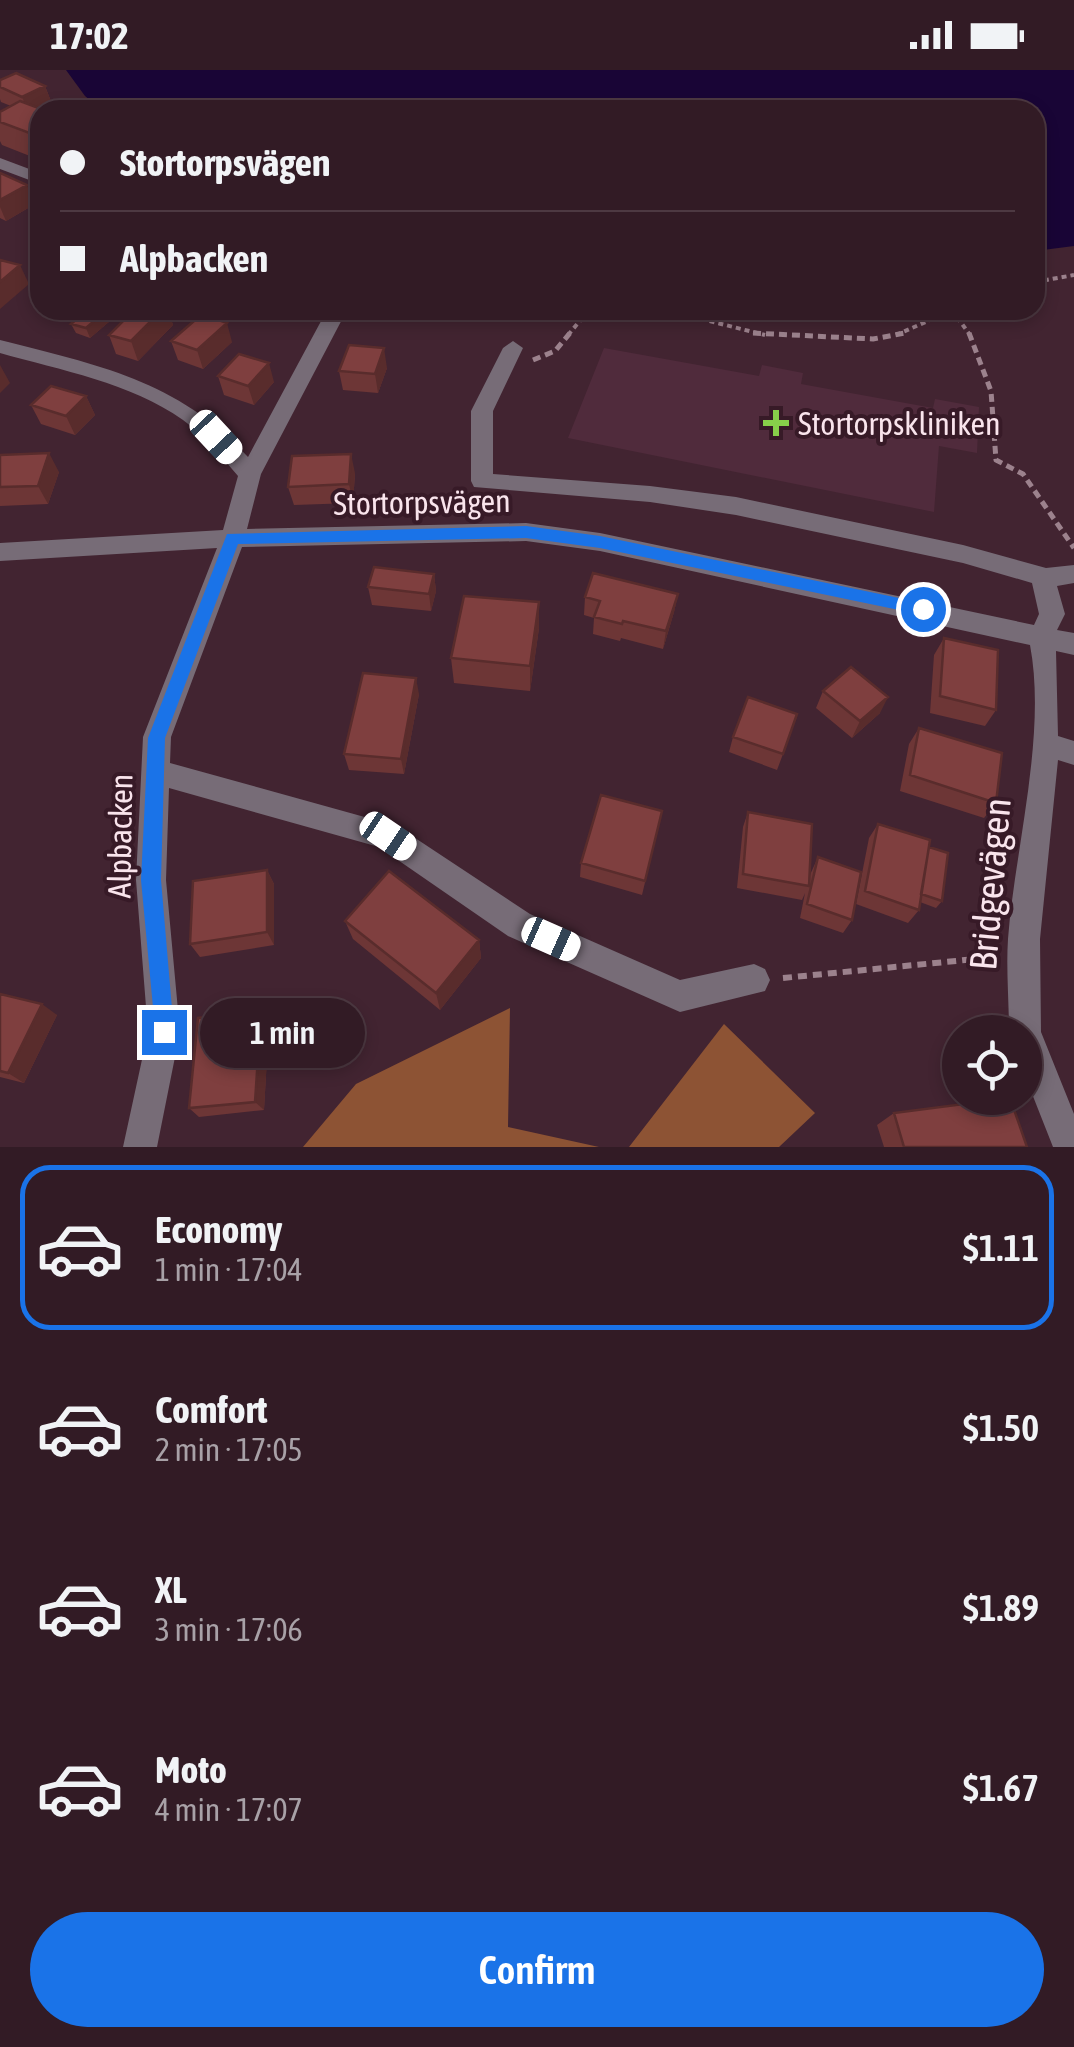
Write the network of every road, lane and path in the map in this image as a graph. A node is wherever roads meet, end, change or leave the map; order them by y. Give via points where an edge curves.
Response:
1 (0, 163) edge
2 (30, 176) edge
3 (1074, 275) edge
4 (1045, 280) edge
5 (332, 320) edge
6 (581, 320) edge
7 (704, 320) edge
8 (931, 320) edge
9 (961, 320) edge
10 (0, 346) edge
11 (510, 356) joint
12 (250, 474) junction
13 (233, 538) junction
14 (1074, 548) edge
15 (0, 552) edge
16 (1074, 574) edge
17 (1043, 578) junction
18 (1041, 638) junction
19 (1074, 644) edge
20 (1044, 744) junction
21 (1074, 753) edge
22 (155, 771) junction
23 (1024, 955) junction
24 (754, 980) joint
25 (1025, 1015) edge
26 (1042, 1076) edge
27 (140, 1147) edge
28 (1070, 1147) edge

1 - 2 street
3 - 4 path
5 - 12 street, Alpbacken
6 - 11 path via 556,351 530,362
7 - 8 path via 762,335 872,339
9 - 14 path via 982,358 994,408 996,460 1023,474
10 - 12 street via 100,375 178,408
11 - 17 street via 482,411 482,481 736,506 963,554
12 - 13 street, Alpbacken
13 - 15 street, Stortorpsvägen
13 - 18 street, Stortorpsvägen via 526,532 600,542
13 - 22 street, Alpbacken via 156,738
16 - 17 street
17 - 18 street, Bridgevägen via 1052,614
18 - 19 street, Stortorpsvägen
18 - 20 street, Bridgevägen
20 - 21 street
20 - 23 street, Bridgevägen
22 - 24 street via 388,836 519,925 680,996
22 - 27 street, Alpbacken via 151,880 164,1032
23 - 24 path
23 - 25 street, Bridgevägen
26 - 28 street, Bridgevägen

